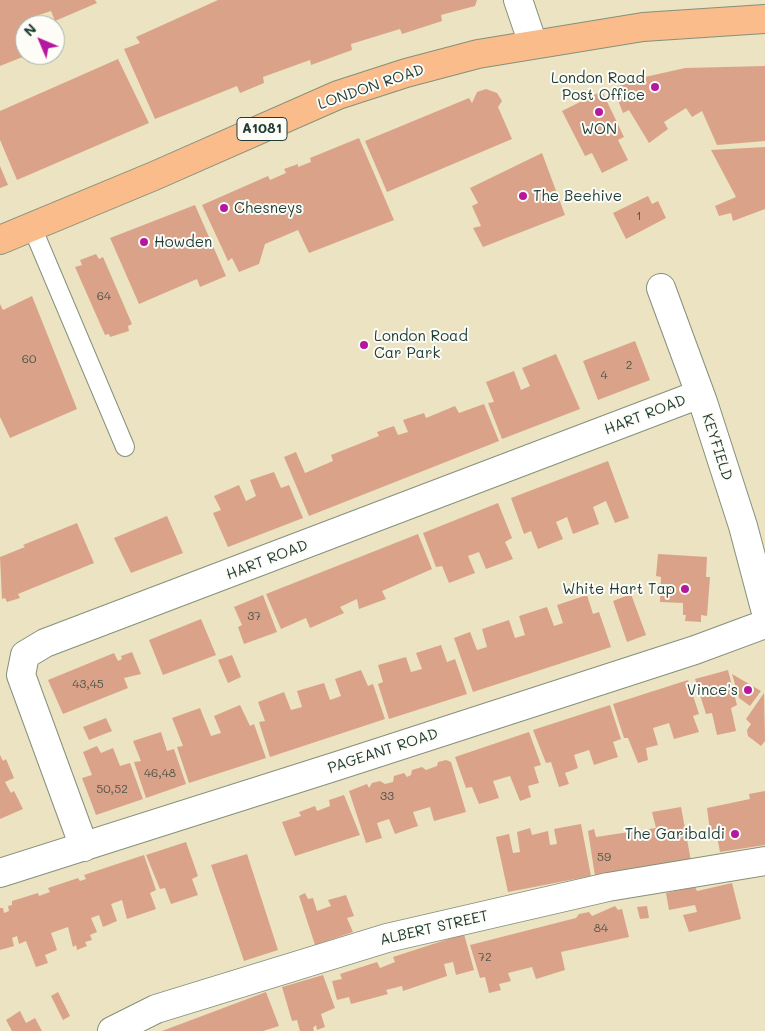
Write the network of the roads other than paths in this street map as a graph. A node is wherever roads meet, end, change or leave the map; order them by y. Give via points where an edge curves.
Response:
1 (518, 0) edge
2 (765, 19) edge
3 (534, 44) junction
4 (32, 226) junction
5 (0, 240) edge
6 (660, 288) dead end
7 (700, 394) junction
8 (125, 447) dead end
9 (765, 609) edge
10 (765, 624) edge
11 (84, 847) junction
12 (765, 860) edge
13 (0, 873) edge
14 (112, 1031) edge

1 - 3 street
2 - 3 main road, LONDON ROAD / A1081 via 643,26
3 - 4 main road, LONDON ROAD / A1081 via 455,59 338,95
4 - 5 main road, LONDON ROAD / A1081
4 - 8 lane
6 - 7 street, KEYFIELD
7 - 9 street, KEYFIELD via 743,526
7 - 11 street, HART ROAD via 45,644 25,655 21,675
10 - 11 street, PAGEANT ROAD via 685,653
11 - 13 street, PAGEANT ROAD
12 - 14 street, ALBERT STREET via 608,887 387,938 156,1009

